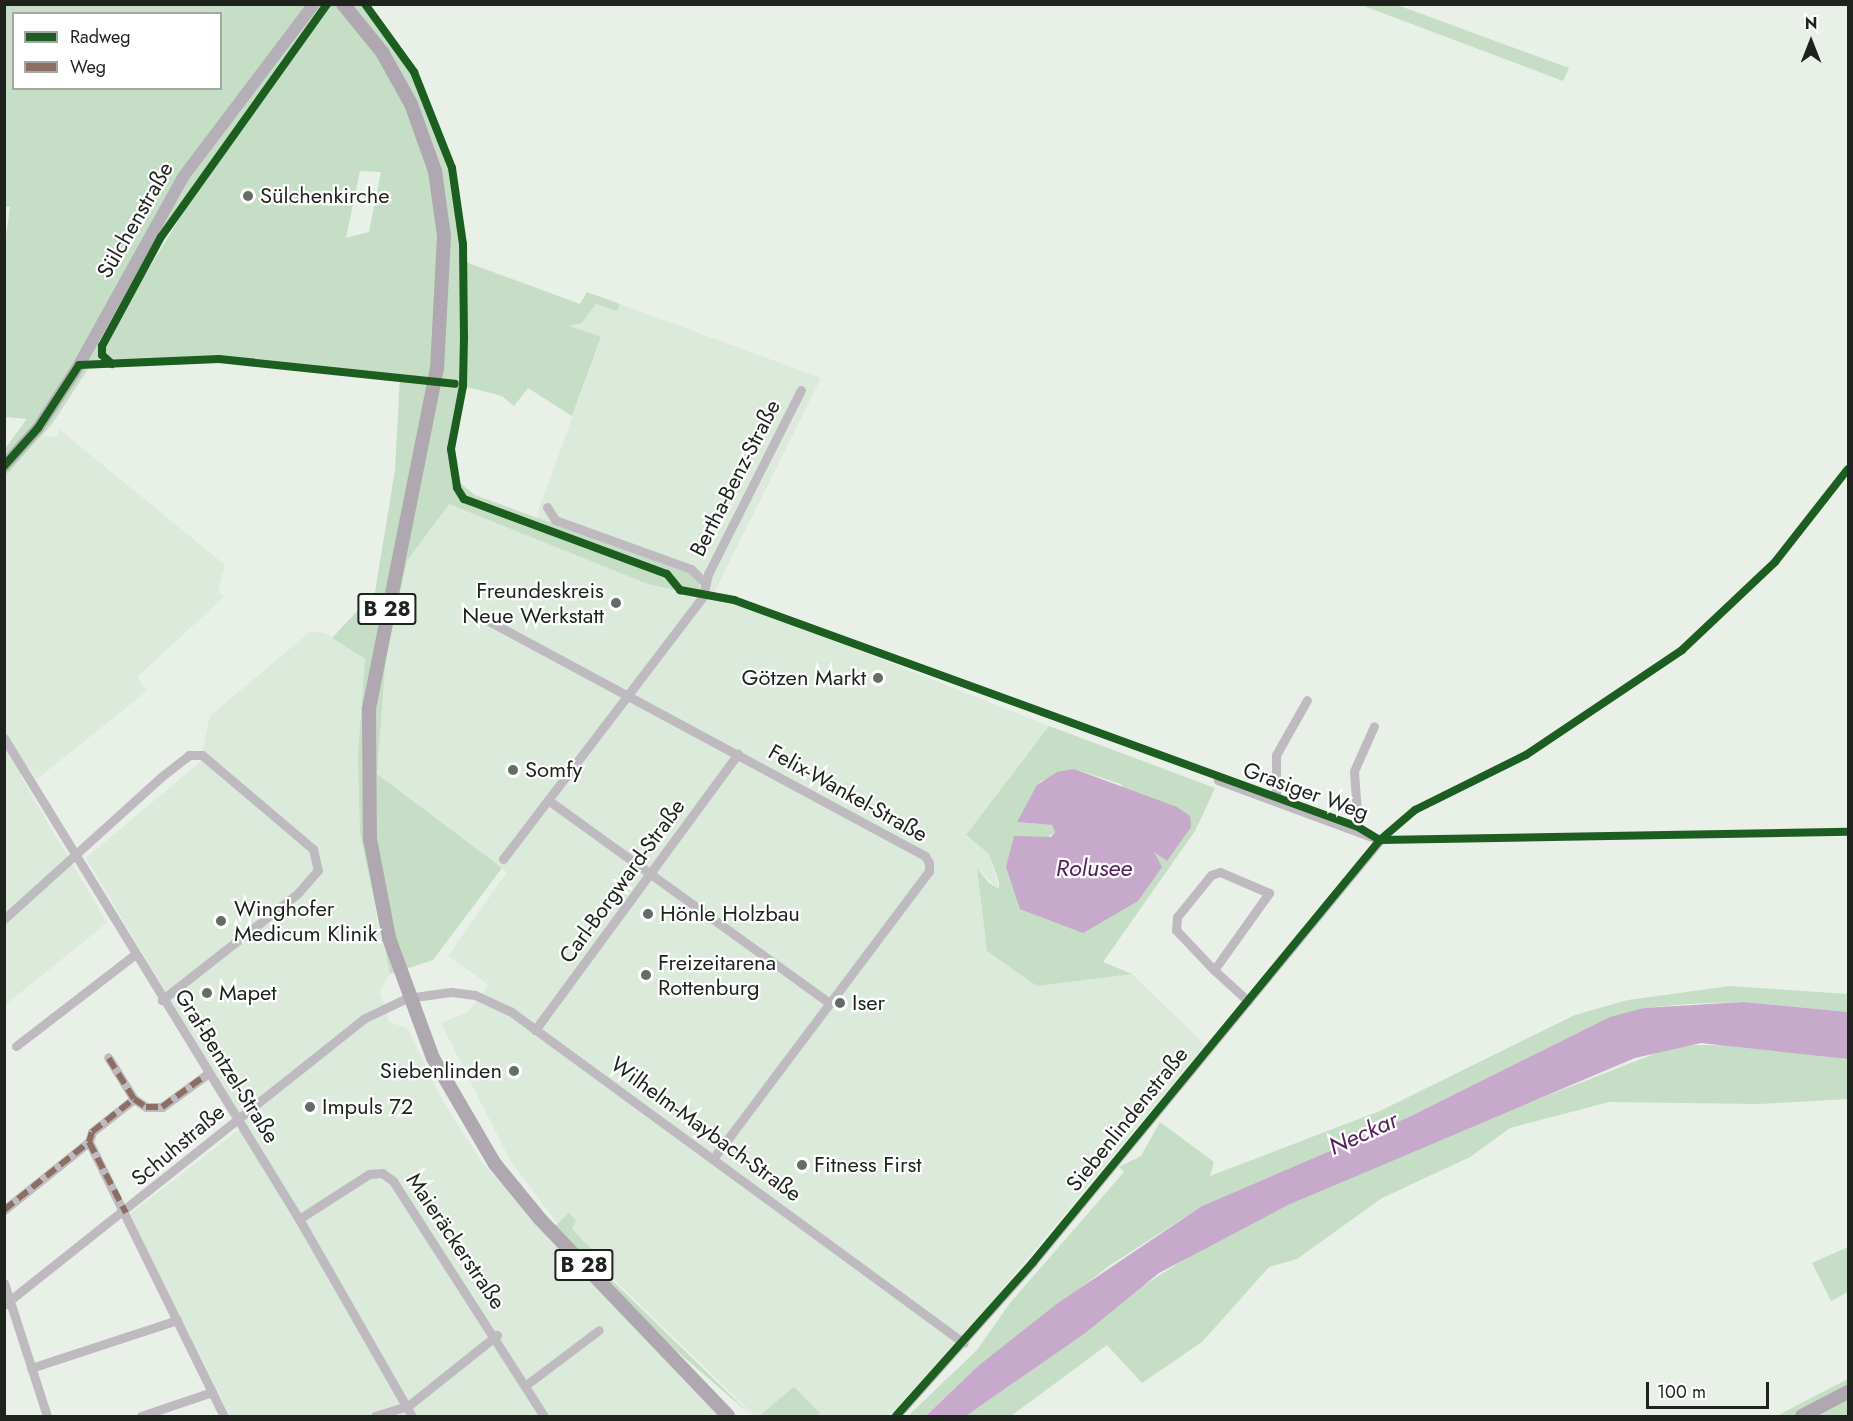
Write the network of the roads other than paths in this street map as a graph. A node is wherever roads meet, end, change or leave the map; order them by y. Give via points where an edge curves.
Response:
1 (314, 4) edge
2 (343, 4) edge
3 (801, 390) dead end
4 (4, 466) edge
5 (546, 507) dead end
6 (706, 584) junction
7 (485, 619) dead end
8 (626, 695) junction
9 (1307, 700) dead end
10 (1374, 726) dead end
11 (4, 738) edge
12 (738, 754) junction
13 (1218, 780) dead end
14 (548, 800) junction
15 (1275, 800) junction
16 (1358, 828) junction
17 (1380, 840) joint
18 (77, 857) junction
19 (503, 860) dead end
20 (650, 873) junction
21 (4, 919) edge
22 (134, 955) junction
23 (1214, 970) junction
24 (407, 998) junction
25 (162, 1000) junction
26 (1248, 1001) junction
27 (829, 1003) junction
28 (535, 1030) junction
29 (16, 1046) dead end
30 (108, 1056) dead end
31 (206, 1075) junction
32 (134, 1099) junction
33 (238, 1120) junction
34 (89, 1142) junction
35 (715, 1156) junction
36 (4, 1210) edge
37 (126, 1213) junction
38 (299, 1219) junction
39 (4, 1283) edge
40 (8, 1304) edge
41 (177, 1320) junction
42 (599, 1330) dead end
43 (497, 1335) junction
44 (964, 1343) junction
45 (31, 1368) junction
46 (526, 1385) junction
47 (212, 1392) junction
48 (1848, 1392) edge
49 (408, 1406) junction
50 (47, 1416) edge
51 (141, 1416) edge
52 (224, 1416) edge
53 (375, 1416) edge
54 (412, 1416) edge
55 (544, 1416) edge
56 (729, 1416) edge
57 (896, 1416) edge
58 (1802, 1416) edge

1 - 4 main road, Sülchenstraße via 183,177 79,364 38,428
2 - 24 main road, B 28 via 382,52 411,104 435,171 444,236 437,368 375,662 367,742 373,861
3 - 6 street, Bertha-Benz-Straße
5 - 6 street, Bertha-Benz-Straße via 555,520 691,569
6 - 8 street, Bertha-Benz-Straße via 703,596
7 - 8 street, Felix-Wankel-Straße
8 - 12 street, Felix-Wankel-Straße
8 - 14 street
9 - 15 street via 1276,755
10 - 16 street via 1354,771
11 - 18 street, Graf-Bentzel-Straße
12 - 20 street, Carl-Borgward-Straße
12 - 27 street, Felix-Wankel-Straße via 929,863 929,871
13 - 15 street, Grasiger Weg
14 - 19 street
14 - 20 street
15 - 16 street, Grasiger Weg
16 - 17 street, Grasiger Weg
17 - 26 street, Siebenlindenstraße
18 - 21 street
18 - 22 street, Graf-Bentzel-Straße
18 - 25 street via 189,755 202,755 318,856 318,870 308,884
20 - 27 street
20 - 28 street, Carl-Borgward-Straße
22 - 25 street, Graf-Bentzel-Straße
22 - 29 street
23 - 23 street via 1176,930 1177,917 1211,875 1220,872 1269,893
23 - 26 street
24 - 28 street, Wilhelm-Maybach-Straße via 445,992 475,995
24 - 33 street, Schuhstraße via 363,1019
24 - 56 main road, B 28 via 452,1095 508,1180
25 - 31 street, Graf-Bentzel-Straße
26 - 44 street, Siebenlindenstraße
27 - 35 street, Felix-Wankel-Straße
28 - 35 street, Wilhelm-Maybach-Straße
30 - 32 street
31 - 32 street via 162,1107 146,1107
31 - 33 street, Graf-Bentzel-Straße
32 - 34 street via 92,1132
33 - 37 street, Schuhstraße
33 - 38 street, Graf-Bentzel-Straße
34 - 36 street
34 - 37 street
35 - 44 street, Wilhelm-Maybach-Straße
37 - 40 street, Schuhstraße
37 - 41 street
38 - 43 street, Maieräckerstraße via 369,1174 382,1173 408,1201
38 - 49 street, Graf-Bentzel-Straße
39 - 40 street
40 - 45 street
41 - 45 street
41 - 47 street
42 - 46 street
43 - 46 street, Maieräckerstraße
43 - 49 street
44 - 57 street, Siebenlindenstraße
45 - 50 street
46 - 55 street, Maieräckerstraße
47 - 51 street
47 - 52 street
48 - 58 main road
49 - 53 street
49 - 54 street, Graf-Bentzel-Straße

